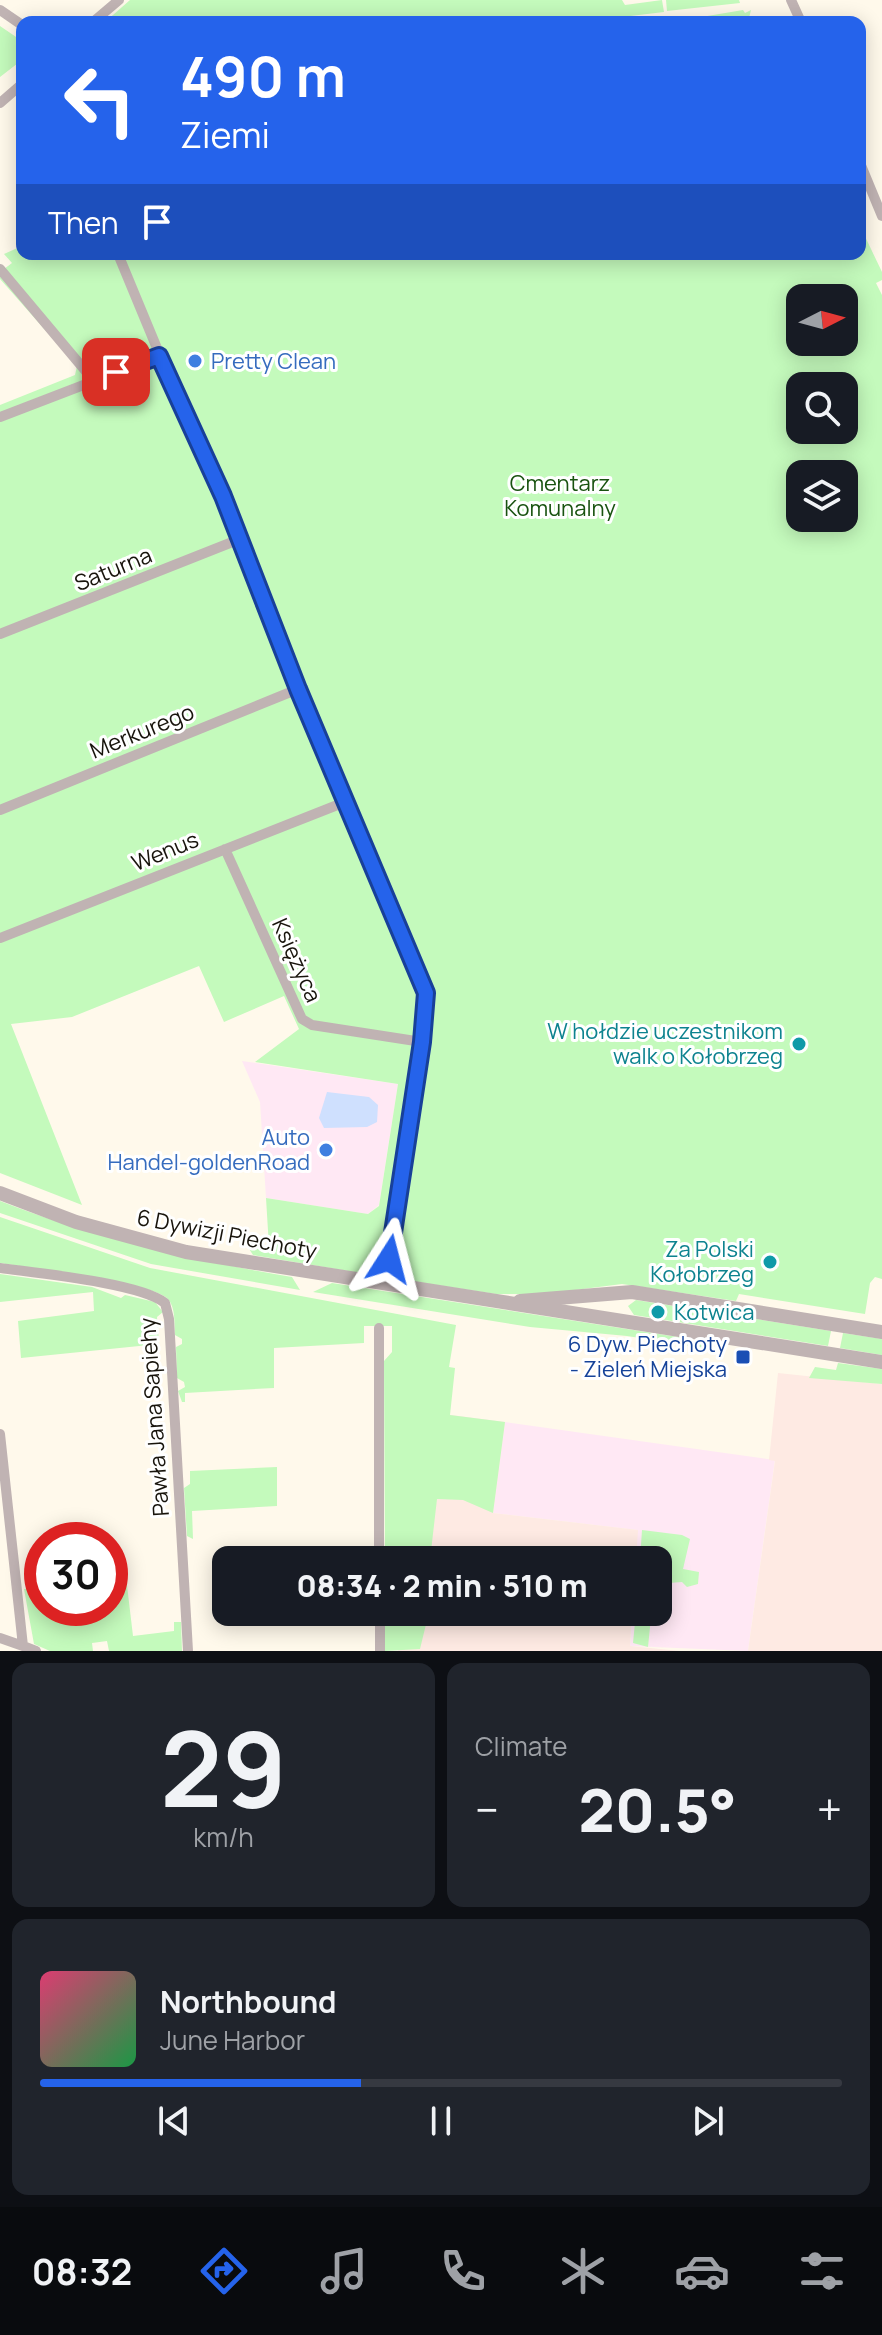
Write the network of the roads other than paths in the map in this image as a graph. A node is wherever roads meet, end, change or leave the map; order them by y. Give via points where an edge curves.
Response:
1 (119, 0) edge
2 (100, 16) edge
3 (16, 89) edge
4 (0, 103) edge
5 (866, 177) edge
6 (882, 216) edge
7 (120, 260) edge
8 (0, 269) edge
9 (159, 356) junction
10 (94, 381) junction
11 (0, 417) edge
12 (240, 539) junction
13 (0, 634) edge
14 (298, 689) junction
15 (345, 802) junction
16 (0, 810) edge
17 (225, 849) junction
18 (0, 938) edge
19 (422, 1042) junction
20 (0, 1193) edge
21 (0, 1268) edge
22 (384, 1285) junction
23 (623, 1292) junction
24 (499, 1302) junction
25 (620, 1321) junction
26 (379, 1328) dead end
27 (882, 1332) edge
28 (882, 1362) edge
29 (0, 1434) edge
30 (379, 1546) edge
31 (380, 1626) edge
32 (0, 1638) edge
33 (23, 1646) junction
34 (36, 1651) edge
35 (188, 1651) edge
36 (380, 1651) edge

1 - 2 street
3 - 4 street
5 - 6 street
7 - 9 street
8 - 10 street
9 - 10 street
9 - 12 street
10 - 11 street
12 - 13 street, Saturna
12 - 14 street
14 - 15 street
14 - 16 street, Merkurego
15 - 17 street, Wenus
15 - 19 street via 423,984 427,1011
17 - 18 street, Wenus
17 - 19 street, Księżyca via 302,1019 312,1025
19 - 22 street
20 - 22 street, 6 Dywizji Piechoty via 157,1245
21 - 35 street, Pawła Jana Sapiehy via 92,1282 165,1303
22 - 24 street, 6 Dywizji Piechoty
23 - 24 street, 6 Dywizji Piechoty
23 - 25 street
23 - 27 street, 6 Dywizji Piechoty
24 - 25 street, 6 Dywizji Piechoty
25 - 28 street, 6 Dywizji Piechoty
26 - 30 street
29 - 33 street
31 - 36 street
32 - 33 street
33 - 34 street

